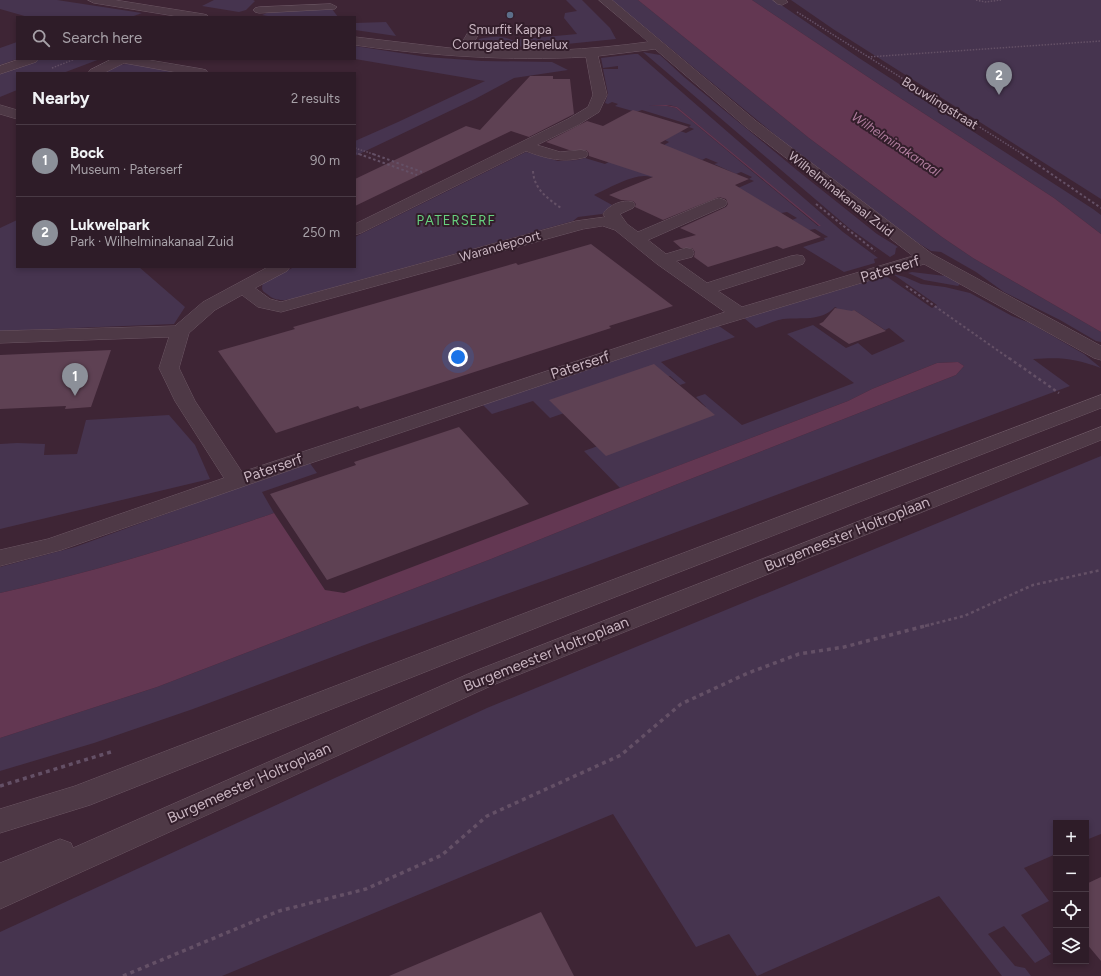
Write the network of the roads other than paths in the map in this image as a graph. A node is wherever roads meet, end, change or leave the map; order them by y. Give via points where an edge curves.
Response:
1 (94, 0) edge
2 (282, 0) edge
3 (605, 0) edge
4 (331, 7) dead end
5 (163, 11) junction
6 (149, 16) edge
7 (196, 16) edge
8 (494, 30) dead end
9 (356, 41) edge
10 (656, 45) junction
11 (462, 53) junction
12 (591, 53) junction
13 (29, 60) edge
14 (120, 60) edge
15 (128, 60) edge
16 (0, 70) edge
17 (96, 72) edge
18 (196, 72) edge
19 (0, 109) edge
20 (16, 115) edge
21 (526, 146) junction
22 (581, 154) dead end
23 (718, 202) dead end
24 (627, 205) dead end
25 (621, 227) junction
26 (356, 230) edge
27 (637, 239) junction
28 (686, 253) dead end
29 (926, 258) junction
30 (663, 260) junction
31 (797, 260) dead end
32 (279, 268) edge
33 (243, 287) junction
34 (705, 289) junction
35 (739, 314) junction
36 (180, 331) junction
37 (0, 337) edge
38 (1101, 354) edge
39 (1101, 401) edge
40 (1101, 421) edge
41 (1101, 433) edge
42 (237, 481) junction
43 (0, 558) edge
44 (0, 821) edge
45 (0, 877) edge
46 (0, 895) edge

1 - 5 street
2 - 4 street via 256,12
3 - 10 street, Wilhelminakanaal Zuid
5 - 6 street
5 - 7 street
8 - 11 street via 474,32
9 - 11 street
10 - 12 street
10 - 29 street, Wilhelminakanaal Zuid via 751,124
11 - 12 street
12 - 21 street via 600,95 594,109
13 - 16 street
14 - 17 street
15 - 18 street
19 - 20 street
21 - 22 street via 563,157
21 - 26 street
23 - 27 street
24 - 25 street via 611,214
25 - 27 street, Warandepoort
25 - 33 street, Warandepoort via 603,221 582,224 281,307 264,303
27 - 30 street, Warandepoort
28 - 30 street
29 - 35 street, Paterserf
29 - 38 street, Wilhelminakanaal Zuid
30 - 34 street, Warandepoort
31 - 34 street
32 - 33 street
33 - 36 street via 209,306
34 - 35 street, Warandepoort
35 - 42 street, Paterserf
36 - 37 street
36 - 42 street, Paterserf via 168,368 185,402
39 - 44 street, Burgemeester Holtroplaan via 80,797
40 - 45 street, Burgemeester Holtroplaan via 484,666
41 - 46 street, Burgemeester Holtroplaan via 484,678
42 - 43 street, Paterserf via 53,545

